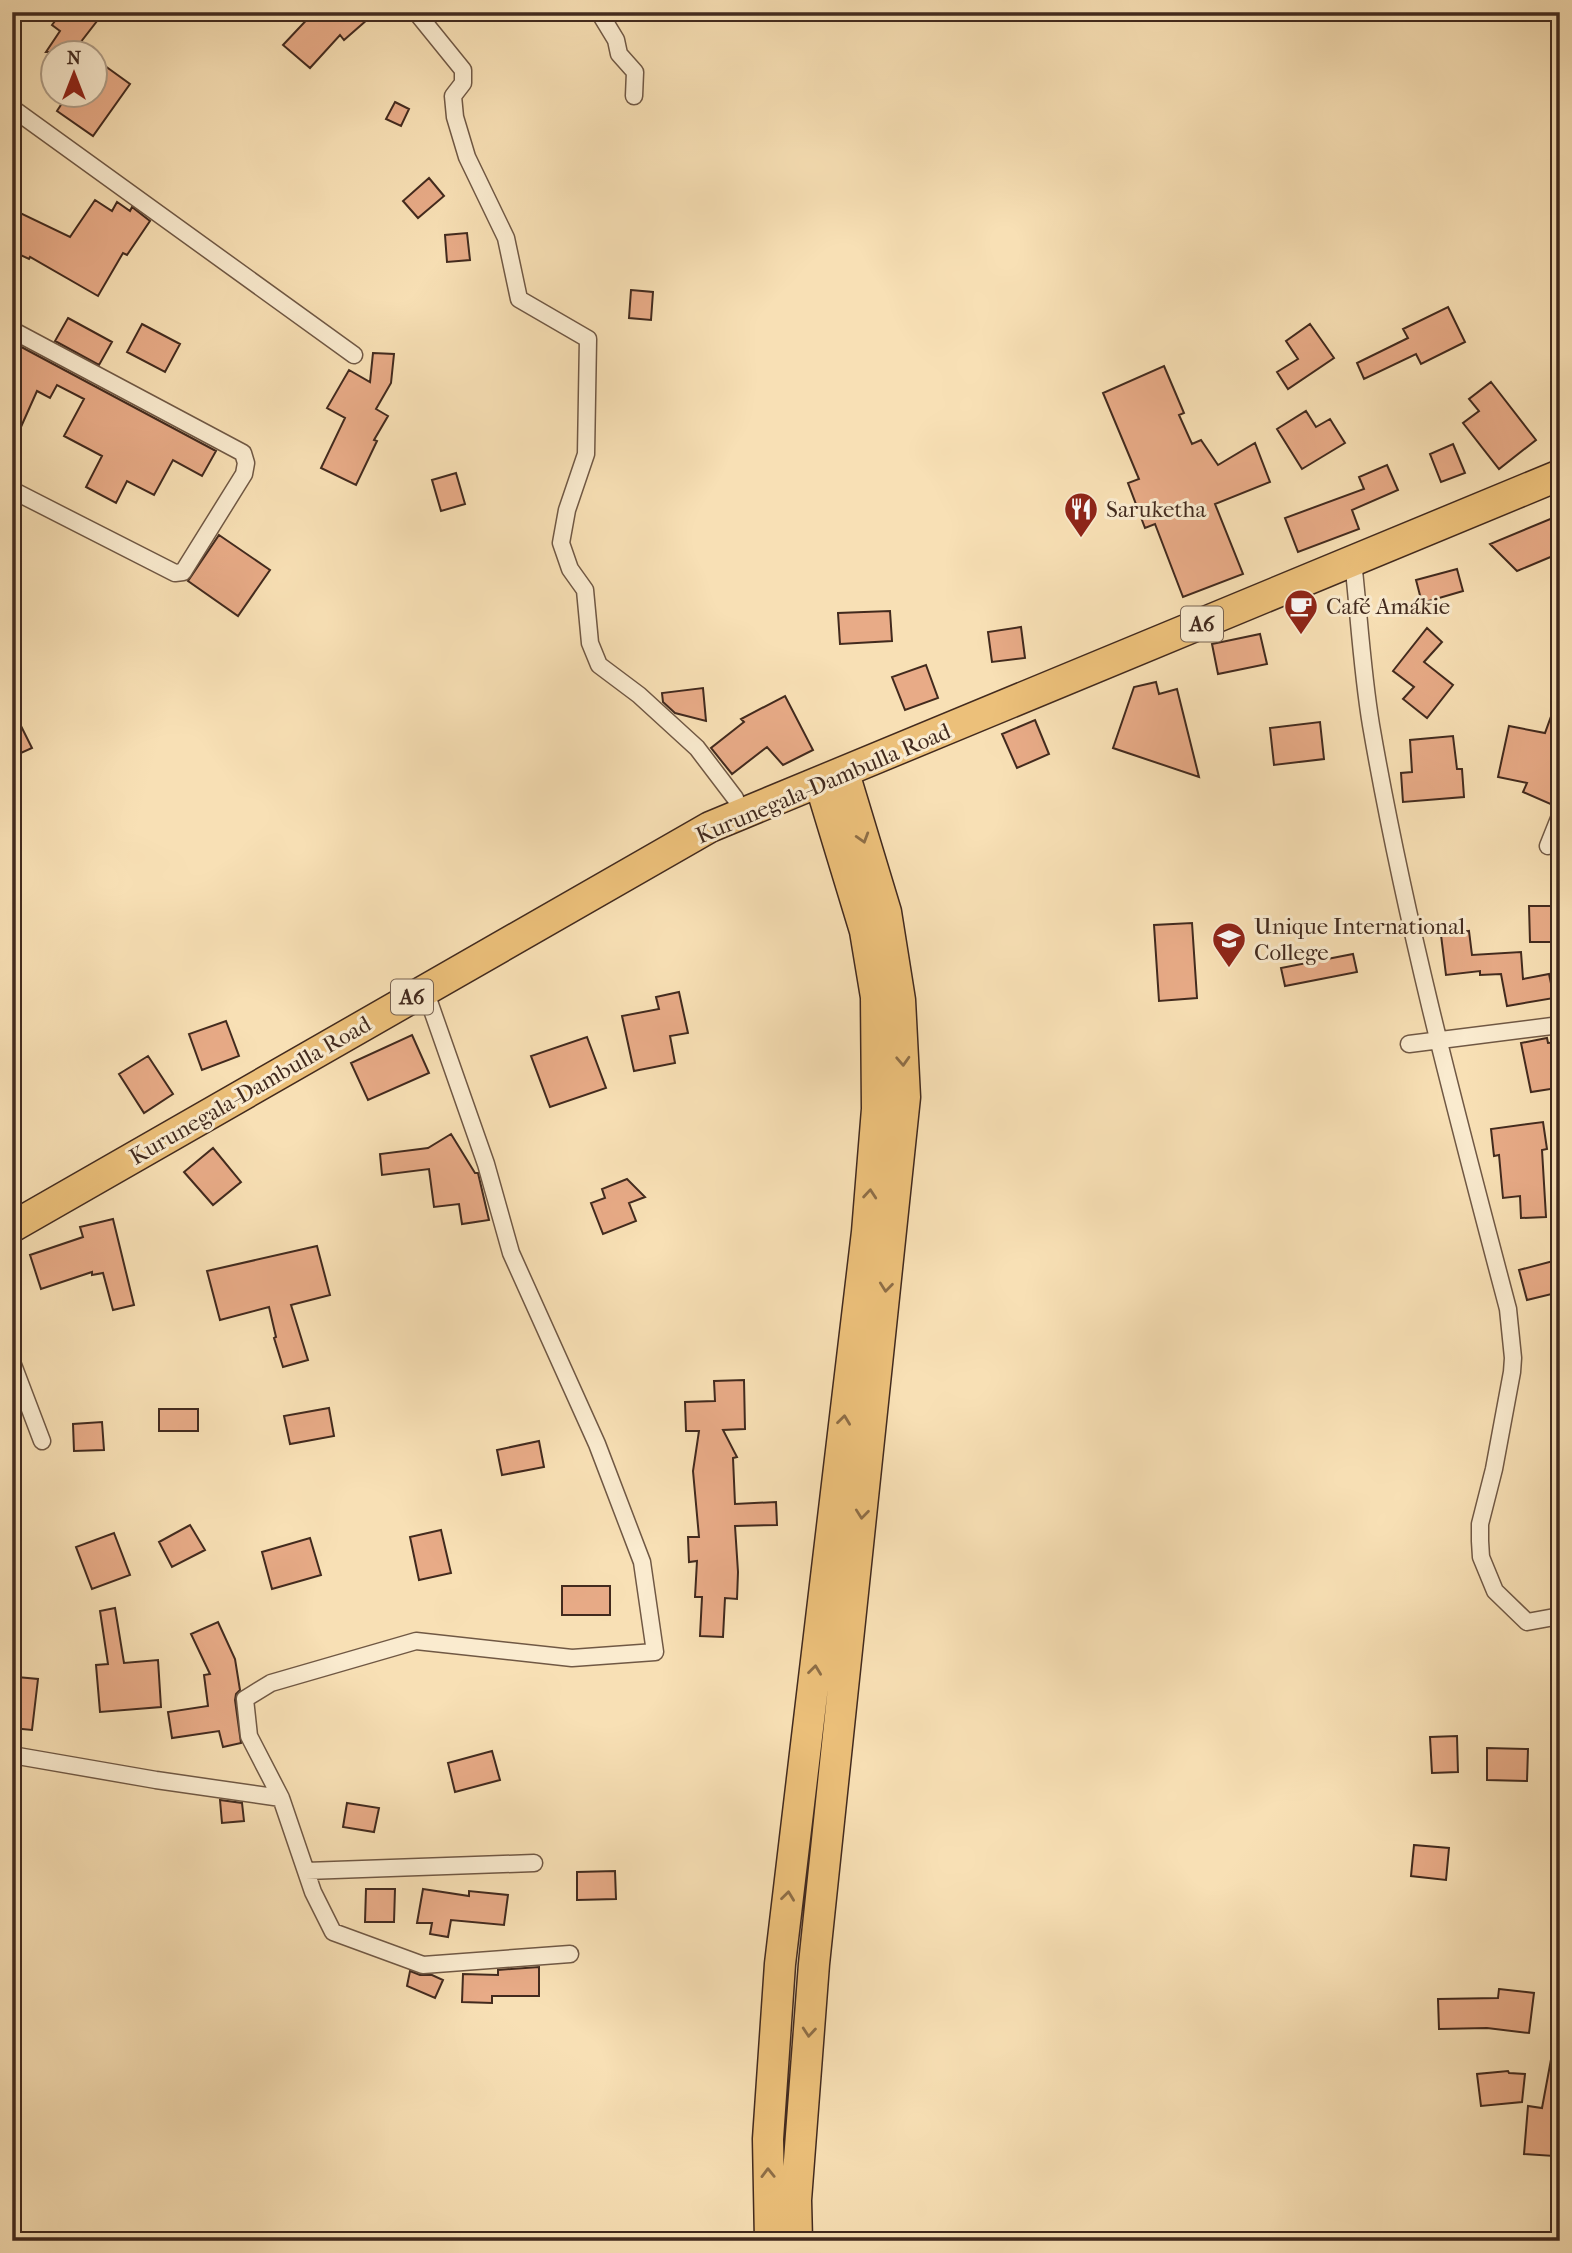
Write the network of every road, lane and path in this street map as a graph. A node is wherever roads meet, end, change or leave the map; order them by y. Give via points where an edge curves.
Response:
1 (416, 12) edge
2 (599, 12) edge
3 (634, 96) dead end
4 (12, 108) edge
5 (12, 330) edge
6 (354, 355) dead end
7 (1560, 475) edge
8 (12, 490) edge
9 (1353, 561) junction
10 (832, 778) junction
11 (735, 798) dead end
12 (1560, 816) edge
13 (1548, 846) dead end
14 (425, 990) junction
15 (1560, 1025) edge
16 (1438, 1040) junction
17 (1409, 1044) dead end
18 (12, 1227) edge
19 (12, 1362) edge
20 (42, 1441) dead end
21 (1560, 1616) edge
22 (12, 1755) edge
23 (281, 1798) junction
24 (534, 1863) dead end
25 (306, 1871) junction
26 (570, 1954) dead end
27 (770, 2241) edge
28 (796, 2241) edge

1 - 11 street via 464,70 463,83 453,96 455,117 467,157 506,237 519,299 588,339 586,454 561,543 570,569 585,590 590,643 599,665 697,748
2 - 3 street via 619,54 635,72
4 - 6 street
5 - 8 street via 243,453 246,463 244,474 183,572 175,573
7 - 9 highway, Kurunegala-Dambulla Road / A6
9 - 10 highway, Kurunegala-Dambulla Road / A6
9 - 16 street via 1371,723
10 - 14 highway, Kurunegala-Dambulla Road / A6 via 710,827
27 -> 10 highway via 768,2139 780,1964 867,1232 877,1109 876,998
10 -> 28 highway via 886,912 900,1000 905,1097 814,1964
12 - 13 street
14 - 18 highway, Kurunegala-Dambulla Road / A6
14 - 23 street via 486,1164 511,1253 597,1444 642,1562 655,1653 572,1658 416,1641 271,1684 245,1699 249,1736
15 - 16 street
16 - 17 street
16 - 21 street via 1511,1330 1512,1372 1480,1524 1482,1557 1495,1591 1527,1622
19 - 20 street
22 - 23 street
23 - 25 street
24 - 25 street
25 - 26 street via 333,1933 422,1965

